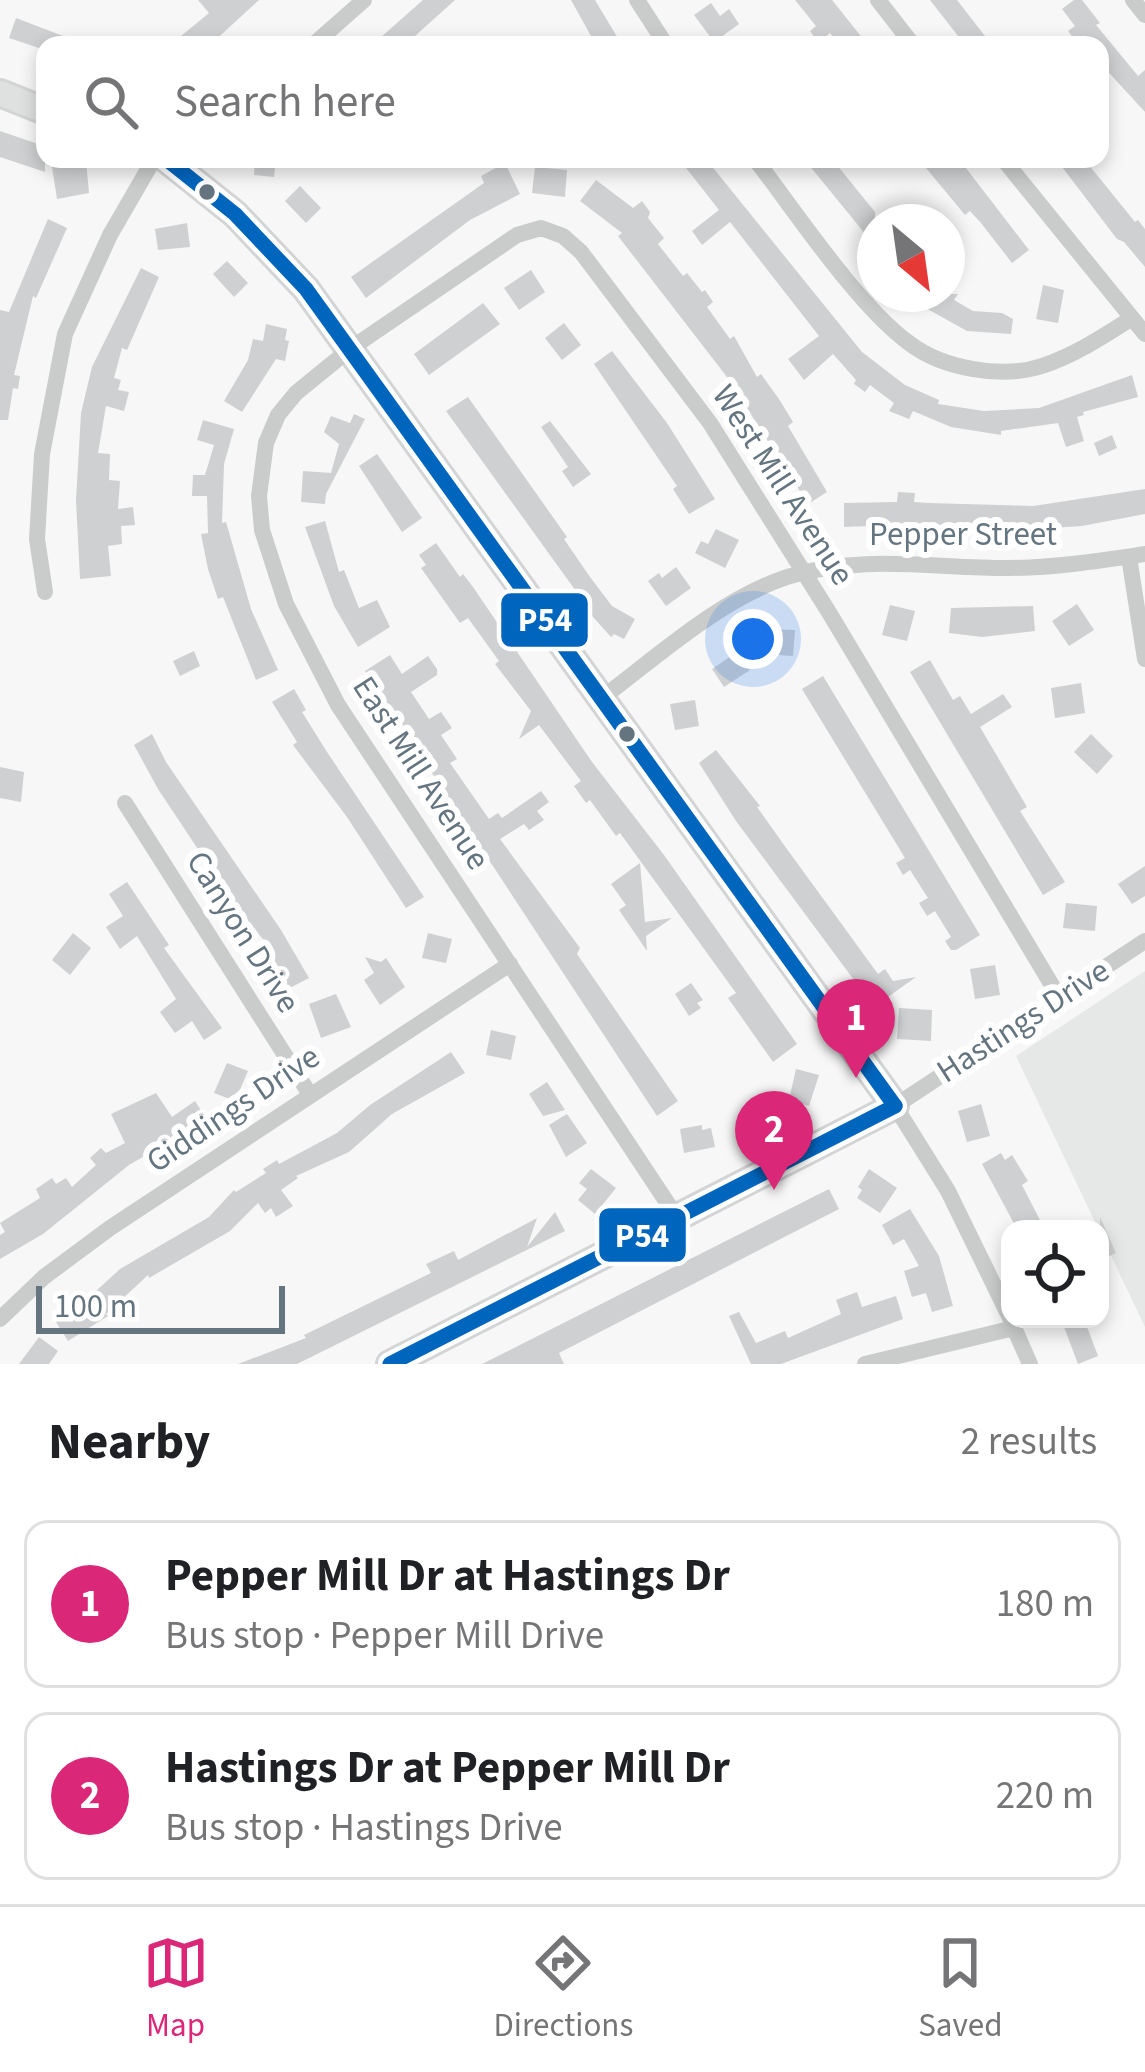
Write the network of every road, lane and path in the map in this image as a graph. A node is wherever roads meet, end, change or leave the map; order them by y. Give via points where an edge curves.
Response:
1 (364, 0) edge
2 (637, 0) edge
3 (878, 0) edge
4 (1133, 0) edge
5 (1145, 15) edge
6 (323, 36) edge
7 (660, 36) edge
8 (906, 36) edge
9 (0, 93) edge
10 (36, 107) edge
11 (149, 168) edge
12 (184, 168) edge
13 (761, 168) edge
14 (1011, 168) edge
15 (1132, 318) junction
16 (1145, 334) edge
17 (350, 349) junction
18 (1137, 555) edge
19 (803, 573) junction
20 (45, 592) dead end
21 (1145, 659) edge
22 (602, 698) junction
23 (125, 803) dead end
24 (1145, 940) edge
25 (511, 964) junction
26 (1060, 997) junction
27 (309, 1093) junction
28 (895, 1106) junction
29 (676, 1216) junction
30 (1001, 1300) edge
31 (0, 1318) edge
32 (1001, 1325) edge
33 (1015, 1328) edge
34 (390, 1364) edge
35 (865, 1364) edge
36 (1030, 1364) edge

1 - 6 street
2 - 7 street
3 - 8 street
4 - 5 street
9 - 10 street
11 - 20 street via 65,334 42,454
12 - 17 street via 281,260
13 - 15 street via 873,309 933,357 1027,369
14 - 15 street
15 - 16 street
17 - 19 street, West Mill Avenue via 517,236 536,228 563,236 682,382
17 - 22 street
17 - 25 street, East Mill Avenue via 296,393 272,428 259,496 268,552 338,705
18 - 19 street, Pepper Street via 1011,568 855,564
18 - 21 street
19 - 22 street, Pepper Street via 722,612
19 - 26 street, West Mill Avenue
22 - 28 street
23 - 27 street, Canyon Drive
24 - 26 street, Hastings Drive
25 - 27 street, Giddings Drive
25 - 29 street, East Mill Avenue
26 - 28 street, Hastings Drive
27 - 31 street, Giddings Drive via 69,1257
28 - 29 street, Hastings Drive
28 - 30 street
29 - 34 street, Hastings Drive
32 - 35 street
33 - 36 street

